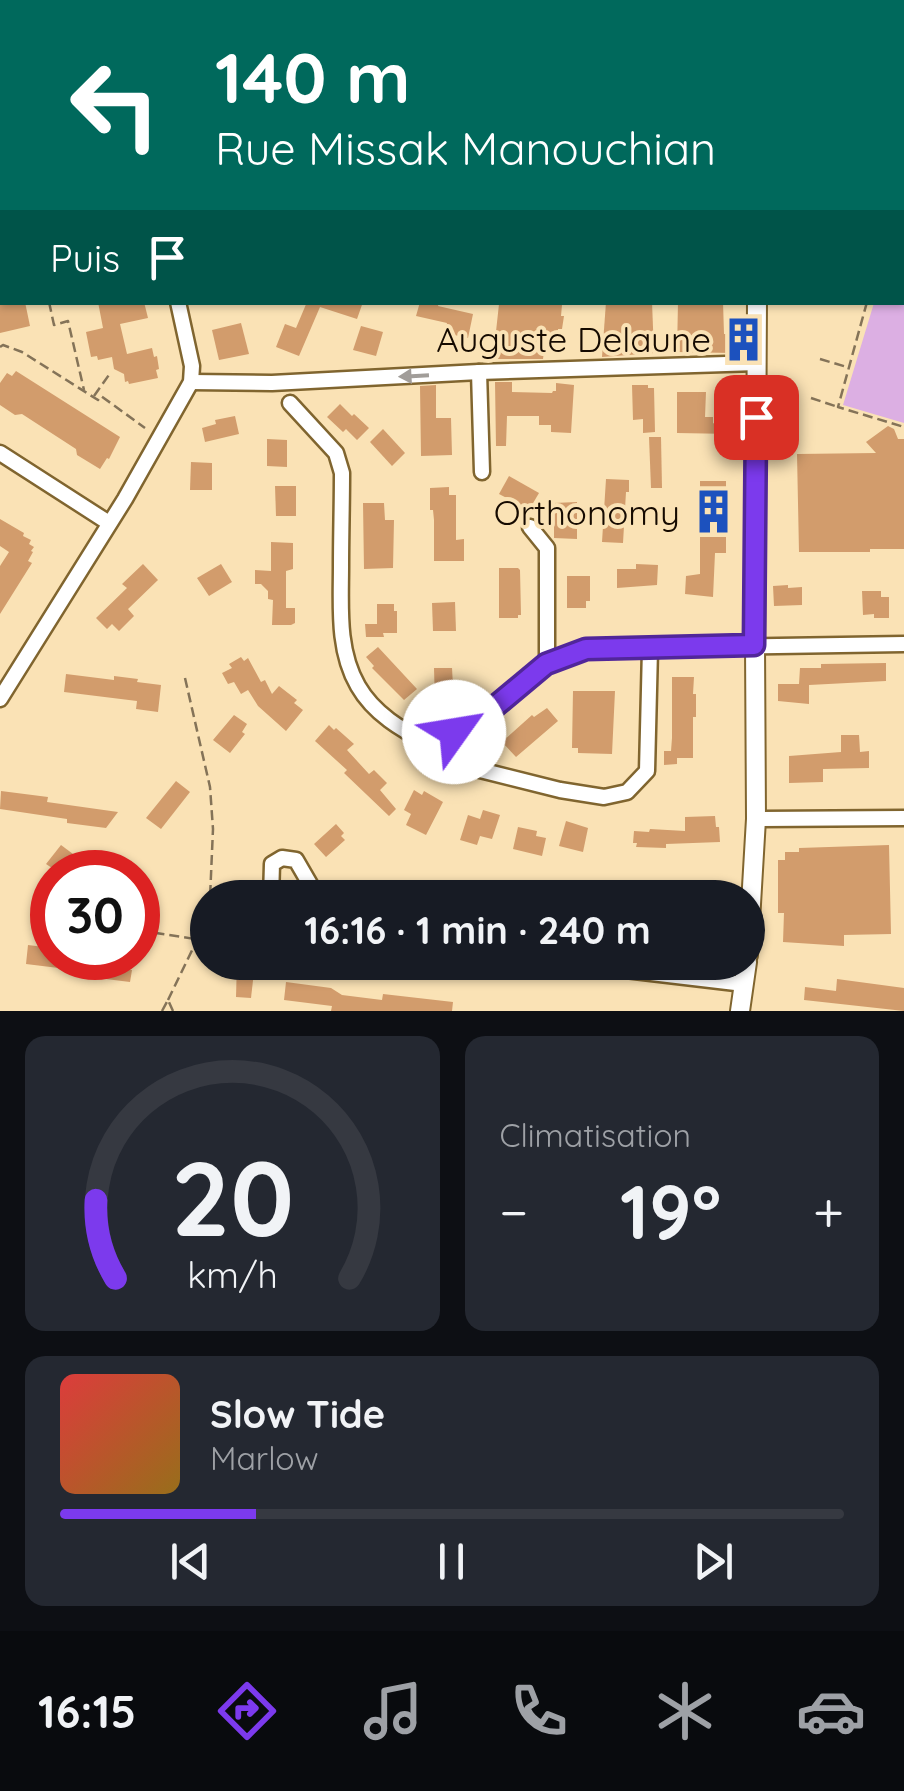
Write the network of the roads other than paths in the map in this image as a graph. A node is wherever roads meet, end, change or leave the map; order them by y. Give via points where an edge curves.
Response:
1 (179, 305) edge
2 (757, 305) edge
3 (756, 363) junction
4 (480, 372) junction
5 (190, 382) junction
6 (290, 403) dead end
7 (0, 453) edge
8 (482, 472) dead end
9 (109, 524) junction
10 (530, 527) dead end
11 (904, 644) edge
12 (754, 645) junction
13 (650, 649) junction
14 (546, 664) junction
15 (0, 699) edge
16 (429, 744) junction
17 (904, 818) edge
18 (756, 820) junction
19 (271, 880) edge
20 (308, 880) edge
21 (752, 880) edge
22 (710, 980) edge
23 (744, 980) edge
24 (744, 984) junction
25 (740, 1011) edge

1 - 5 street
2 - 3 street
3 - 4 street
3 - 12 street
4 -> 5 street
4 - 8 street
5 - 9 street
6 - 16 street via 336,453 342,473 341,624 347,660 374,707
7 - 9 street
9 - 15 street
10 - 14 street via 547,548
11 - 12 street
12 - 13 street
12 - 18 street
13 - 14 street via 586,649
13 - 16 street via 647,771 627,792 604,797 560,790 480,770
14 - 16 street via 480,719
17 - 18 street
18 - 21 street
19 - 20 street via 272,864 282,858 296,860
22 - 24 street
23 - 24 street
24 - 25 street

